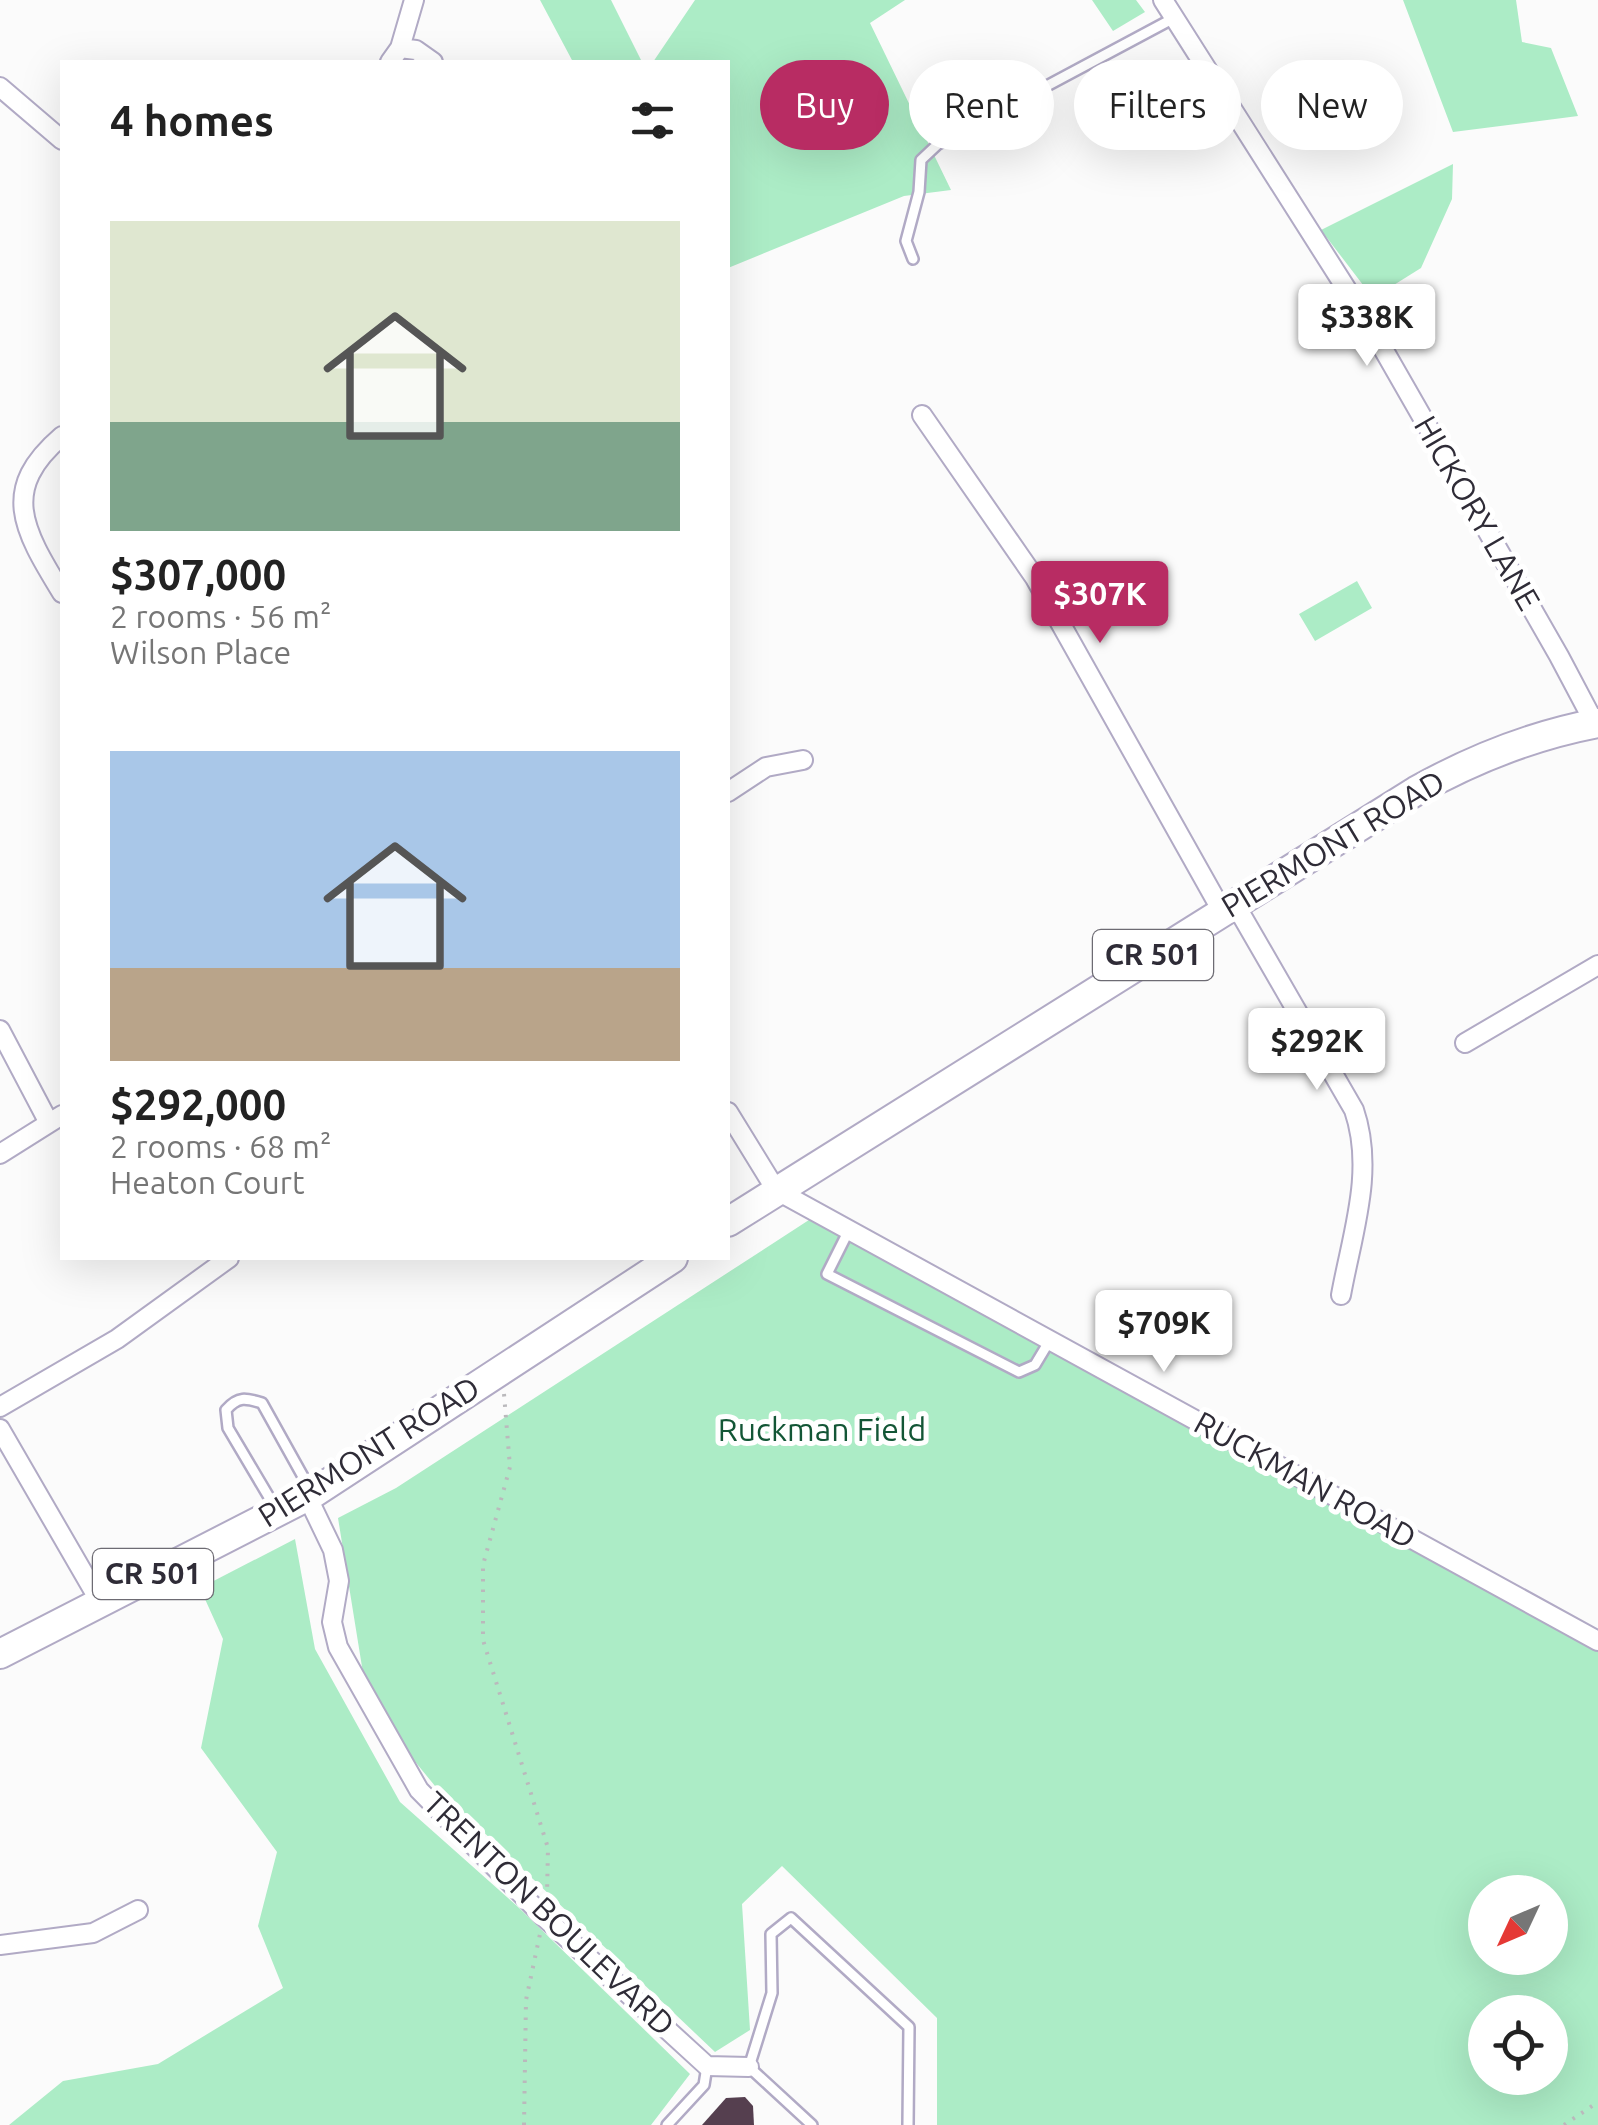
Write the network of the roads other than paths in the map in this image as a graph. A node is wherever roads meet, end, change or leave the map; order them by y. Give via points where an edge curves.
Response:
1 (414, 0) edge
2 (1163, 0) edge
3 (1174, 18) junction
4 (395, 55) edge
5 (430, 60) edge
6 (0, 88) edge
7 (60, 138) edge
8 (913, 259) dead end
9 (922, 415) dead end
10 (60, 437) edge
11 (60, 589) edge
12 (1596, 724) edge
13 (803, 760) dead end
14 (730, 791) edge
15 (1228, 908) junction
16 (1598, 965) edge
17 (0, 1030) edge
18 (1465, 1042) dead end
19 (730, 1115) edge
20 (56, 1119) edge
21 (0, 1154) edge
22 (776, 1190) junction
23 (730, 1221) edge
24 (848, 1232) junction
25 (226, 1260) edge
26 (670, 1260) edge
27 (1340, 1296) dead end
28 (1050, 1340) junction
29 (0, 1408) edge
30 (0, 1430) edge
31 (310, 1495) junction
32 (278, 1512) junction
33 (99, 1600) junction
34 (1598, 1641) edge
35 (0, 1654) edge
36 (138, 1910) dead end
37 (0, 1945) edge
38 (707, 2066) junction
39 (749, 2067) junction
40 (667, 2125) edge
41 (812, 2125) edge
42 (908, 2125) edge

1 - 4 street
2 - 3 street, HICKORY LANE
3 - 8 lane via 938,144 922,160 906,241
3 - 12 street, HICKORY LANE via 1370,326
4 - 5 street via 416,50
6 - 7 street
9 - 15 street via 1034,578
10 - 11 street via 19,474 14,504
12 - 15 main road, PIERMONT ROAD / CR 501 via 1540,737 1446,774
13 - 14 street via 766,767
15 - 22 main road, PIERMONT ROAD / CR 501
15 - 27 street via 1354,1110 1362,1134 1362,1186
16 - 18 street
17 - 20 street
19 - 22 street, RUCKMAN ROAD
20 - 21 street
22 - 23 main road, PIERMONT ROAD / CR 501
22 - 24 street, RUCKMAN ROAD
24 - 28 street, RUCKMAN ROAD
24 - 28 lane via 827,1274 1010,1370 1029,1370
25 - 29 street via 117,1339
26 - 31 main road, PIERMONT ROAD / CR 501
28 - 34 street, RUCKMAN ROAD
30 - 33 street
31 - 32 main road, PIERMONT ROAD / CR 501
31 - 32 lane via 262,1403 234,1401 226,1410 228,1428
31 - 38 street, TRENTON BOULEVARD via 339,1580 332,1622 338,1647 419,1790 544,1917
32 - 33 main road, PIERMONT ROAD / CR 501
33 - 35 main road, PIERMONT ROAD / CR 501
36 - 37 street via 93,1932
38 - 39 street
38 - 40 lane via 704,2085
39 - 41 lane
39 - 42 lane via 772,1993 770,1934 791,1918 909,2026

